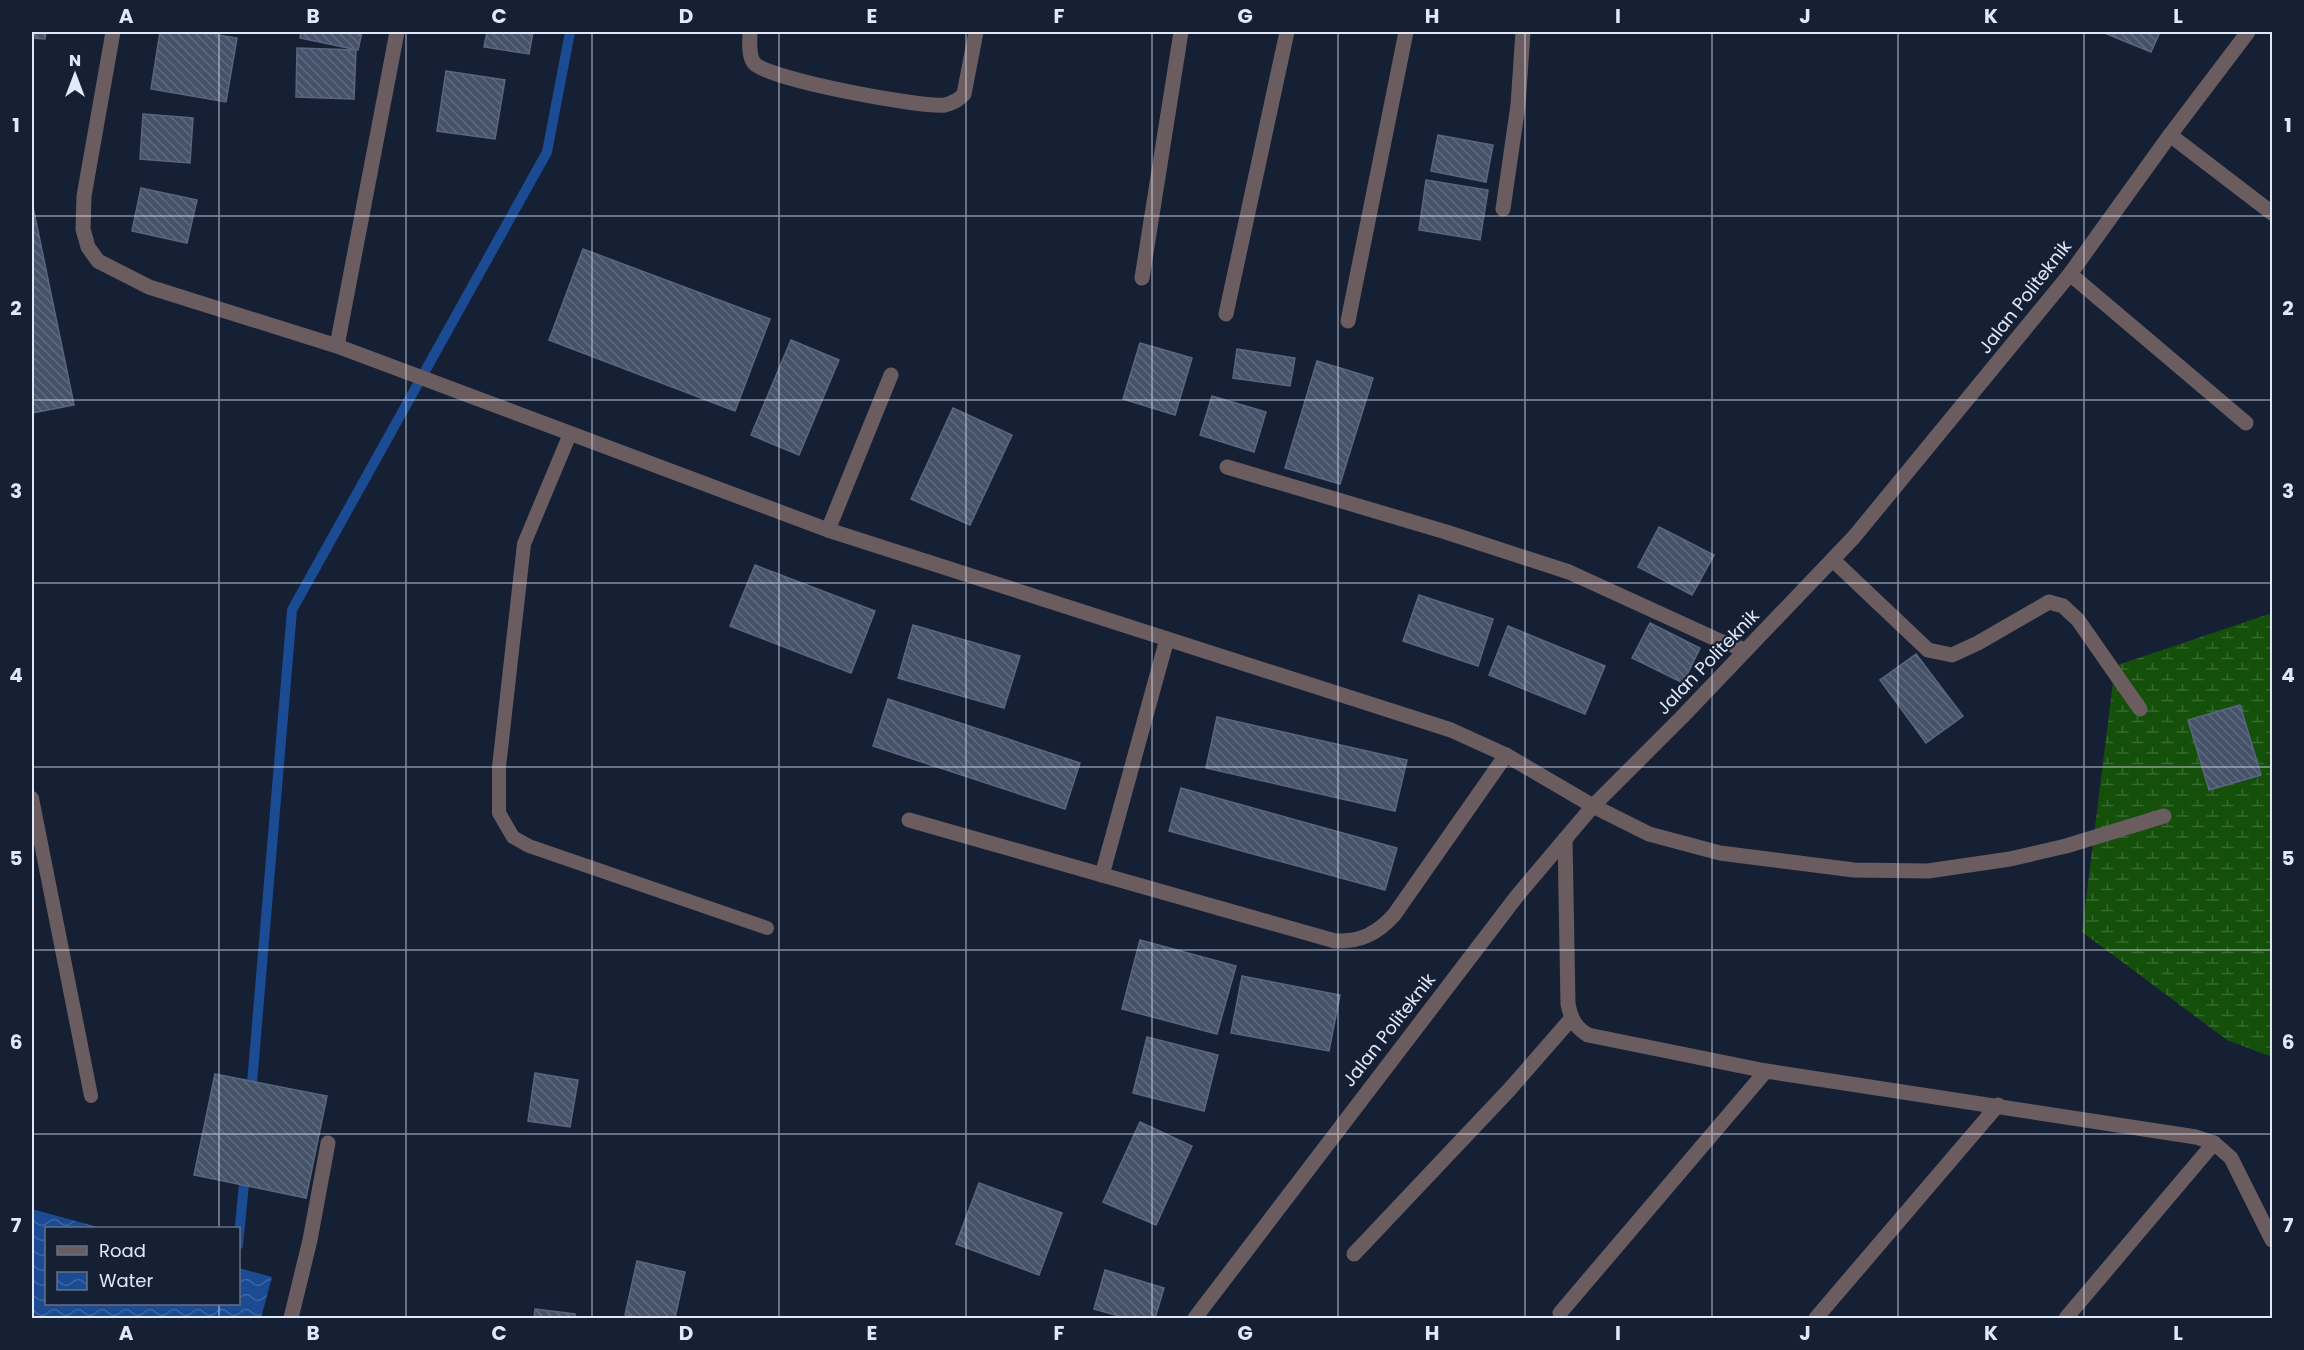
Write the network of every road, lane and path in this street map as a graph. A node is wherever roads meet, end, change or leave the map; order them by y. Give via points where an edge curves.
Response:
1 (113, 32) edge
2 (397, 32) edge
3 (750, 32) edge
4 (976, 32) edge
5 (1181, 32) edge
6 (1287, 32) edge
7 (1406, 32) edge
8 (1523, 32) edge
9 (2248, 32) edge
10 (2170, 135) junction
11 (1503, 209) dead end
12 (2272, 213) edge
13 (2070, 274) junction
14 (1142, 278) dead end
15 (1226, 314) dead end
16 (1348, 321) dead end
17 (337, 346) junction
18 (891, 375) dead end
19 (2246, 423) dead end
20 (570, 434) junction
21 (1227, 467) dead end
22 (828, 530) junction
23 (1833, 560) junction
24 (1167, 639) junction
25 (1746, 650) junction
26 (2140, 709) dead end
27 (1506, 755) junction
28 (32, 798) edge
29 (1593, 806) junction
30 (2164, 816) dead end
31 (909, 820) dead end
32 (1564, 839) junction
33 (1102, 875) junction
34 (767, 928) dead end
35 (1571, 1019) junction
36 (1766, 1071) junction
37 (91, 1096) dead end
38 (1998, 1106) junction
39 (328, 1143) dead end
40 (2214, 1143) junction
41 (2272, 1240) edge
42 (1354, 1254) dead end
43 (1560, 1313) dead end
44 (291, 1318) edge
45 (1195, 1318) edge
46 (1816, 1318) edge
47 (2066, 1318) edge

1 - 17 street via 84,195 83,229 88,247 98,261 149,287
2 - 17 street
3 - 4 street via 751,56 760,68 798,80 934,105 954,102 964,94
5 - 14 street
6 - 15 street
7 - 16 street
8 - 11 street via 1518,105
9 - 10 street, Jalan Politeknik
10 - 12 street
10 - 13 street, Jalan Politeknik
13 - 19 street
13 - 23 street, Jalan Politeknik
17 - 20 street
18 - 22 street
20 - 22 street
20 - 34 lane via 524,544 500,767 500,813 505,827 529,846
21 - 25 street via 1569,572
22 - 24 street
23 - 25 street, Jalan Politeknik
23 - 26 street via 1928,650 1952,655 2049,602 2063,606 2078,620
24 - 27 street via 1399,711
24 - 33 street
25 - 29 street, Jalan Politeknik
27 - 29 street
27 - 33 street via 1394,915 1359,940 1335,941
28 - 37 lane
29 - 30 street via 1649,834 1685,846 1854,870 1928,871 2010,859
29 - 32 street, Jalan Politeknik
31 - 33 street
32 - 35 street
32 - 45 street, Jalan Politeknik via 1502,914
35 - 36 street via 1580,1030 1599,1039
35 - 42 street
36 - 38 street
36 - 43 street
38 - 40 street via 2163,1130
38 - 46 street
39 - 44 street
40 - 41 street via 2231,1158
40 - 47 street

